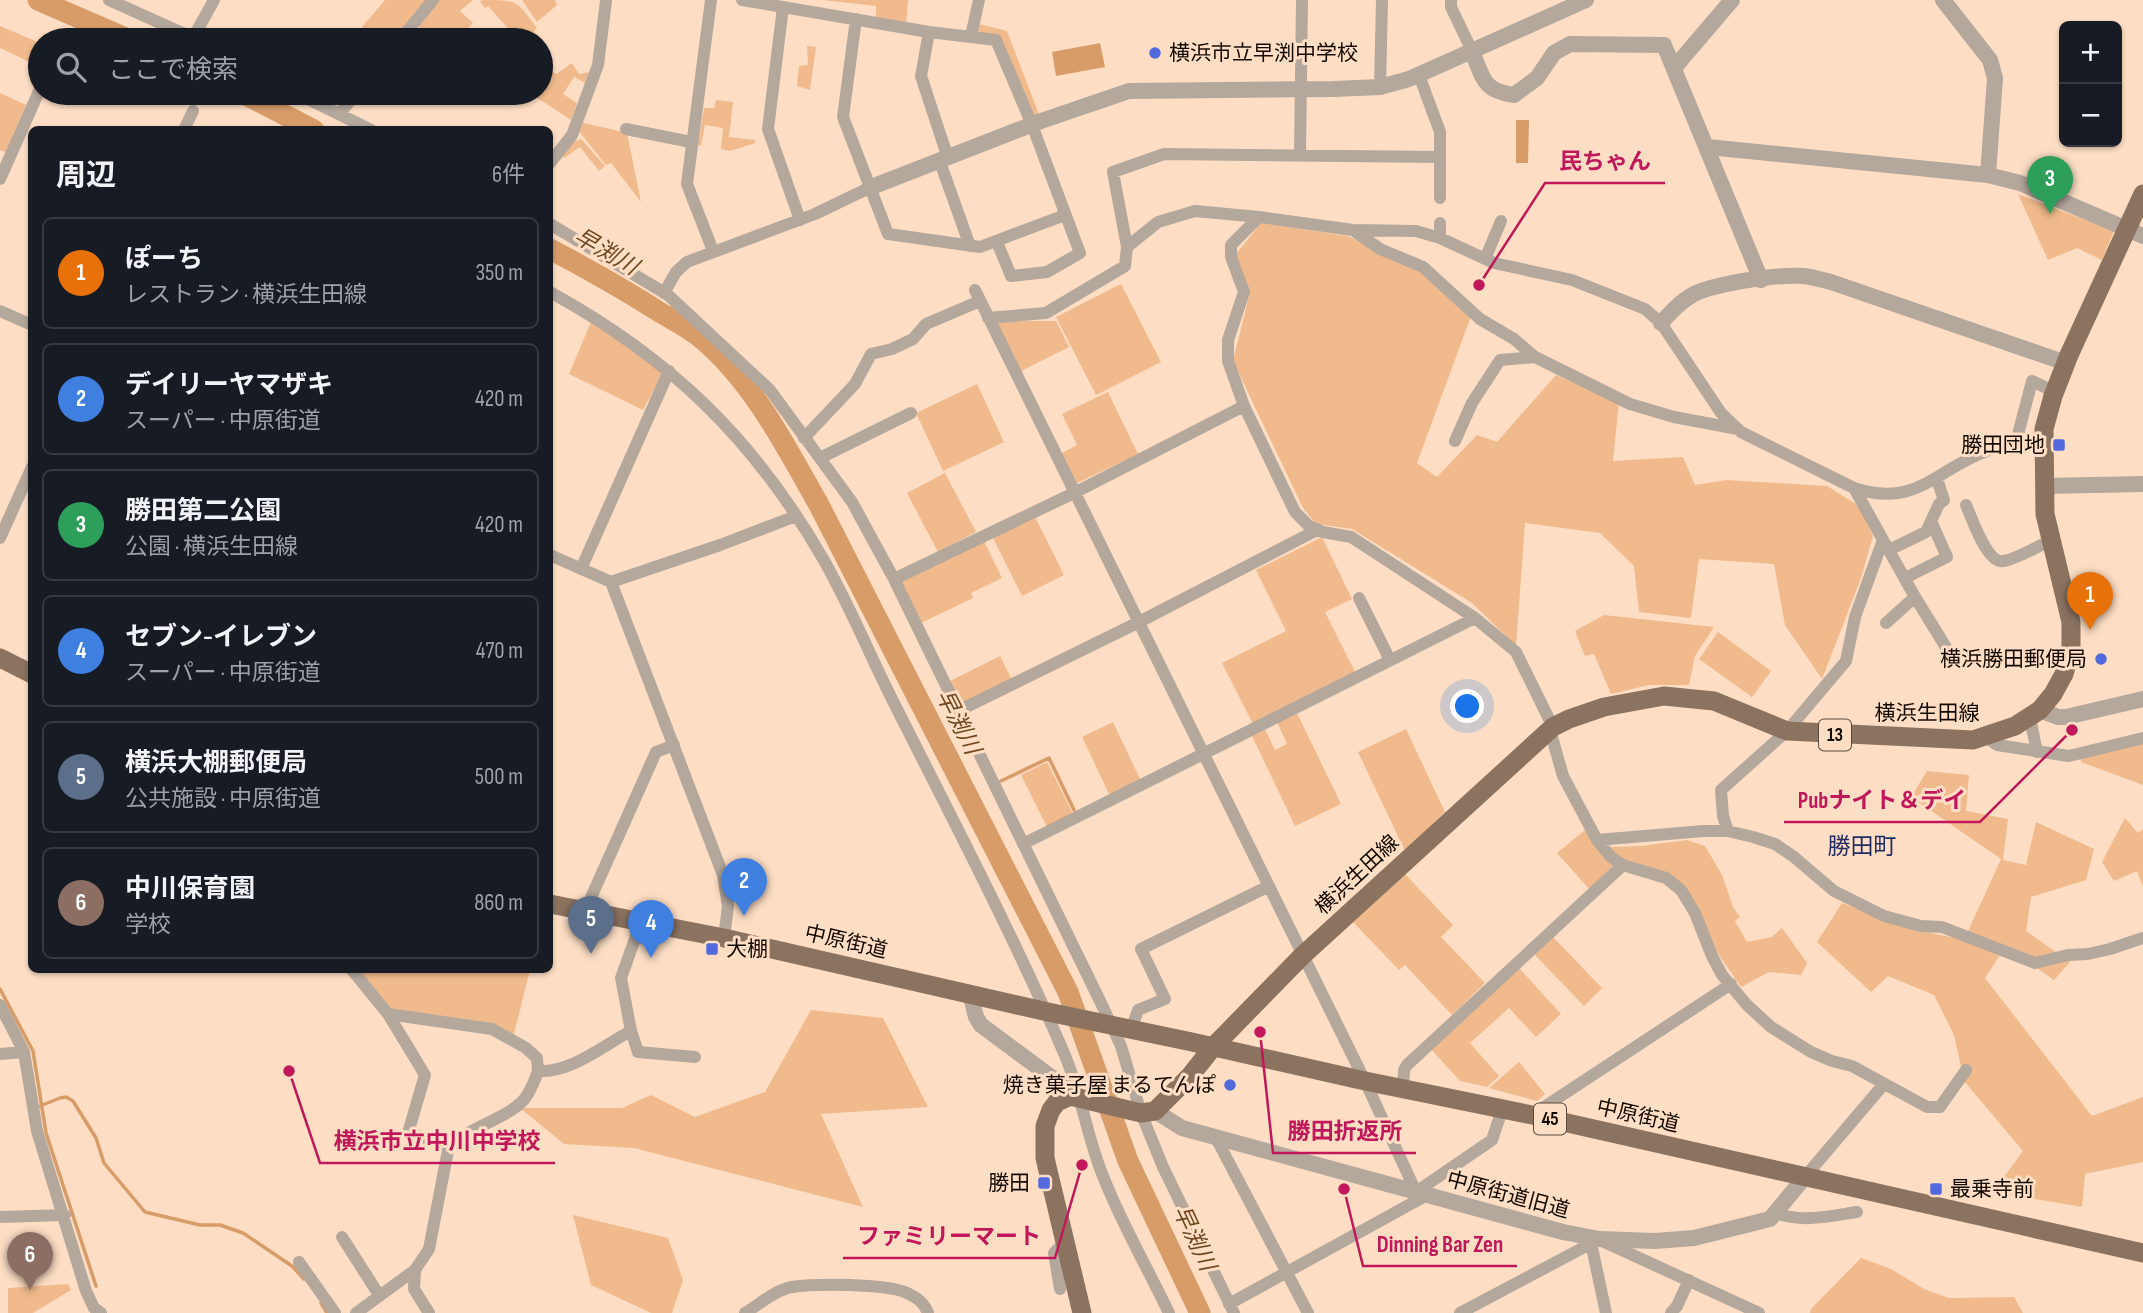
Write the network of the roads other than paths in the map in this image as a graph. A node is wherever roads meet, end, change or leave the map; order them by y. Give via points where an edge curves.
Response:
1 (109, 0) edge
2 (214, 0) edge
3 (433, 0) edge
4 (711, 0) edge
5 (742, 0) edge
6 (979, 0) edge
7 (1302, 0) edge
8 (1382, 0) edge
9 (1451, 0) edge
10 (1586, 0) edge
11 (1732, 0) edge
12 (1943, 0) edge
13 (606, 1) edge
14 (783, 7) junction
15 (856, 19) junction
16 (171, 28) edge
17 (200, 28) edge
18 (410, 28) edge
19 (929, 32) junction
20 (971, 36) junction
21 (1472, 51) junction
22 (1674, 68) junction
23 (1419, 75) junction
24 (1380, 87) junction
25 (1302, 89) junction
26 (33, 105) edge
27 (321, 105) edge
28 (347, 105) edge
29 (193, 111) dead end
30 (339, 114) junction
31 (1032, 125) junction
32 (186, 126) edge
33 (363, 126) edge
34 (626, 129) dead end
35 (691, 142) junction
36 (1708, 147) junction
37 (1300, 155) junction
38 (1440, 157) junction
39 (553, 159) edge
40 (944, 160) junction
41 (1988, 175) junction
42 (0, 179) edge
43 (869, 188) junction
44 (2143, 194) edge
45 (1440, 198) dead end
46 (1065, 215) junction
47 (1259, 217) junction
48 (800, 220) junction
49 (1501, 221) dead end
50 (1440, 223) dead end
51 (553, 226) edge
52 (1353, 230) junction
53 (2134, 233) edge
54 (1440, 238) junction
55 (997, 242) junction
56 (970, 246) junction
57 (1127, 247) junction
58 (713, 251) junction
59 (1485, 259) junction
60 (1762, 279) junction
61 (664, 293) junction
62 (553, 294) edge
63 (0, 311) edge
64 (988, 317) junction
65 (28, 323) edge
66 (1661, 323) junction
67 (1535, 357) junction
68 (2066, 363) junction
69 (669, 371) junction
70 (2054, 392) junction
71 (1244, 406) junction
72 (911, 413) dead end
73 (1738, 429) junction
74 (804, 438) junction
75 (1455, 441) dead end
76 (2043, 445) junction
77 (2015, 446) junction
78 (820, 458) junction
79 (28, 476) edge
80 (1937, 479) junction
81 (2143, 484) edge
82 (2045, 486) junction
83 (1854, 488) junction
84 (1074, 493) junction
85 (1966, 505) dead end
86 (796, 516) junction
87 (1931, 521) junction
88 (1317, 530) junction
89 (0, 538) edge
90 (2051, 541) junction
91 (1886, 545) junction
92 (553, 556) edge
93 (581, 569) junction
94 (1905, 578) junction
95 (894, 579) junction
96 (611, 582) junction
97 (1915, 597) junction
98 (1359, 598) dead end
99 (1475, 618) junction
100 (1138, 623) junction
101 (1886, 623) dead end
102 (1947, 649) dead end
103 (0, 658) edge
104 (1390, 660) junction
105 (28, 672) edge
106 (2143, 699) edge
107 (958, 711) junction
108 (2035, 714) junction
109 (1552, 728) junction
110 (1787, 731) junction
111 (1986, 737) junction
112 (2143, 738) edge
113 (674, 745) junction
114 (2037, 752) junction
115 (1202, 754) junction
116 (1728, 831) junction
117 (1597, 840) junction
118 (1023, 844) junction
119 (1622, 865) junction
120 (1267, 887) junction
121 (553, 905) edge
122 (585, 911) junction
123 (641, 922) junction
124 (724, 938) junction
125 (2143, 938) edge
126 (1302, 957) junction
127 (354, 973) edge
128 (1731, 984) junction
129 (970, 993) junction
130 (0, 1005) edge
131 (1046, 1012) junction
132 (388, 1014) junction
133 (1126, 1028) junction
134 (631, 1031) junction
135 (1213, 1047) junction
136 (24, 1052) junction
137 (0, 1054) edge
138 (695, 1057) dead end
139 (1966, 1070) dead end
140 (538, 1071) junction
141 (1365, 1081) junction
142 (1884, 1084) junction
143 (1403, 1088) junction
144 (1082, 1098) junction
145 (1502, 1110) junction
146 (1143, 1112) junction
147 (1532, 1115) junction
148 (1215, 1136) junction
149 (449, 1145) junction
150 (1804, 1178) junction
151 (1422, 1193) junction
152 (1857, 1212) dead end
153 (1776, 1213) junction
154 (65, 1215) junction
155 (0, 1217) edge
156 (342, 1237) dead end
157 (1594, 1240) junction
158 (1064, 1243) junction
159 (2143, 1253) edge
160 (299, 1262) dead end
161 (415, 1270) junction
162 (1286, 1271) junction
163 (1689, 1280) junction
164 (1060, 1289) dead end
165 (379, 1295) junction
166 (1232, 1308) edge
167 (101, 1313) edge
168 (335, 1313) edge
169 (356, 1313) edge
170 (429, 1313) edge
171 (745, 1313) edge
172 (928, 1313) edge
173 (1082, 1313) edge
174 (1169, 1313) edge
175 (1308, 1313) edge
176 (1460, 1313) edge
177 (1606, 1313) edge
178 (1671, 1313) edge
179 (1759, 1313) edge

1 - 16 street
2 - 17 street
3 - 18 street
4 - 35 street
5 - 14 street
6 - 20 street
7 - 25 street
8 - 24 street
9 - 21 street
10 - 21 street
11 - 22 street
12 - 41 street via 1990,60 1995,78
13 - 39 street via 598,65 572,135
14 - 15 street
14 - 48 street via 768,129
15 - 19 street
15 - 43 street via 842,117
19 - 20 street
19 - 40 street via 921,76
20 - 31 street via 996,40
21 - 22 street via 1485,83 1514,95 1537,78 1554,53 1570,44 1664,45
21 - 23 street
22 - 36 street
23 - 24 street
23 - 38 street via 1440,132
24 - 25 street
25 - 31 street via 1129,91
25 - 37 street
26 - 42 street
27 - 30 street
28 - 30 street
29 - 32 street
30 - 33 street
31 - 40 street
31 - 46 street
34 - 35 street
35 - 58 street via 687,184
36 - 41 street
36 - 60 street
37 - 38 street
37 - 57 street via 1164,154 1113,172
38 - 45 street
40 - 43 street
40 - 56 street
41 - 53 street via 2020,183
43 - 48 street
43 - 56 street via 888,234
44 - 53 main road
46 - 55 street
46 - 55 street via 1080,253 1047,272 1012,276
47 - 52 street
47 - 57 street via 1195,211 1158,222
47 - 71 street via 1231,245 1244,292 1228,340 1228,361
48 - 58 street
49 - 59 street
50 - 54 street
51 - 61 street
52 - 54 street via 1399,229
52 - 67 street via 1423,267 1480,319
53 - 68 main road
54 - 59 street
55 - 56 street
57 - 64 street via 1125,266 1046,313
58 - 61 street via 687,262
59 - 66 street via 1572,280 1645,309
60 - 66 street via 1694,294
60 - 68 street via 1803,276 1831,282
61 - 74 street via 770,390
62 - 69 street
63 - 65 street
64 - 74 street via 978,296 926,324 913,339 871,354 855,384
64 - 84 street
66 - 73 street via 1721,413
67 - 73 street via 1630,404
67 - 75 street via 1500,360 1472,403
68 - 70 main road
69 - 86 street via 727,425
69 - 93 street
70 - 76 main road
70 - 77 street via 2032,381
71 - 84 street
71 - 88 street via 1296,512
72 - 78 street
73 - 83 street
74 - 78 street
76 - 77 street
76 - 82 main road
77 - 80 street via 1974,456
78 - 95 street via 852,502
79 - 89 street
80 - 83 street via 1891,494
80 - 87 street via 1944,500
81 - 82 street
82 - 90 main road
83 - 91 street
84 - 95 street
84 - 100 street
85 - 90 street via 1994,559 2003,562
86 - 96 street
86 - 131 street via 824,559
87 - 91 street via 1926,532
87 - 94 street via 1947,557
88 - 99 street via 1351,537
88 - 100 street
90 - 108 main road via 2071,622 2071,649 2053,694
91 - 94 street
91 - 110 street via 1855,617 1846,661
92 - 93 street
93 - 96 street
94 - 97 street
95 - 107 street
96 - 113 street
97 - 101 street
97 - 102 street
98 - 104 street
99 - 104 street
99 - 109 street via 1516,652
100 - 107 street
100 - 115 street
103 - 105 main road
104 - 115 street
106 - 108 street via 2066,716
107 - 118 street
108 - 111 main road, 横浜生田線 / 13
108 - 114 street
109 - 110 main road, 横浜生田線 / 13 via 1604,707 1664,695 1714,701
109 - 117 street via 1563,776
109 - 126 main road, 横浜生田線 / 13
110 - 111 main road, 横浜生田線 / 13 via 1960,740
110 - 116 street via 1721,790
111 - 114 street via 1997,745
112 - 114 street via 2069,757
113 - 122 street via 656,752
113 - 124 street via 723,875 728,906
115 - 118 street
115 - 120 street
116 - 117 street
116 - 125 street via 1775,845 1834,891 1884,916 1942,927 2035,963
117 - 119 street
118 - 146 street via 1121,1046
119 - 128 street via 1666,878 1681,890 1712,956
119 - 143 street via 1408,1065
120 - 126 street
120 - 133 street via 1142,949 1166,999 1138,1010
121 - 122 main road, 中原街道 / 45
122 - 123 main road, 中原街道 / 45
123 - 124 main road, 中原街道 / 45
123 - 134 street via 621,978
124 - 129 main road, 中原街道 / 45
126 - 135 main road, 横浜生田線 / 13
126 - 141 street
127 - 132 street
128 - 142 street via 1771,1027 1811,1052 1852,1066
128 - 147 street
129 - 131 main road, 中原街道 / 45
129 - 144 street via 981,1025
130 - 136 street
131 - 133 main road, 45
131 - 144 street
132 - 140 street via 492,1029 537,1058
132 - 149 street via 425,1076 408,1133
133 - 135 main road, 中原街道 / 45
134 - 138 street via 638,1052
134 - 140 street via 554,1072
135 - 141 main road, 中原街道 / 45
135 - 146 main road, 横浜生田線 / 13 via 1190,1076
136 - 137 street
136 - 154 street via 37,1131
139 - 142 street via 1940,1107 1927,1107
140 - 149 street via 525,1099
141 - 143 main road, 中原街道 / 45
141 - 151 street
142 - 150 street
143 - 145 main road, 中原街道 / 45
144 - 146 main road
144 - 158 main road via 1064,1097 1051,1110 1045,1126 1045,1158
144 - 174 street via 1104,1181
145 - 147 main road, 中原街道 / 45
145 - 151 street via 1492,1140
146 - 148 street, 中原街道旧道
146 - 166 street via 1182,1210
147 - 150 main road, 中原街道 / 45
148 - 151 street, 中原街道旧道
148 - 162 street
149 - 161 street via 429,1249
150 - 153 street
150 - 159 main road, 中原街道 / 45
151 - 157 street, 中原街道旧道
151 - 162 street
152 - 153 street via 1802,1219
153 - 157 street, 中原街道旧道 via 1764,1222 1693,1238
154 - 155 street
154 - 167 street via 86,1291
156 - 165 street
157 - 163 street
157 - 176 street
157 - 177 street
158 - 164 street via 1054,1253
158 - 173 main road
160 - 168 street
161 - 165 street
161 - 170 street via 414,1289
162 - 166 street
162 - 175 street
163 - 178 street
163 - 179 street
165 - 169 street
171 - 172 street via 791,1287 823,1285 904,1292 924,1303

